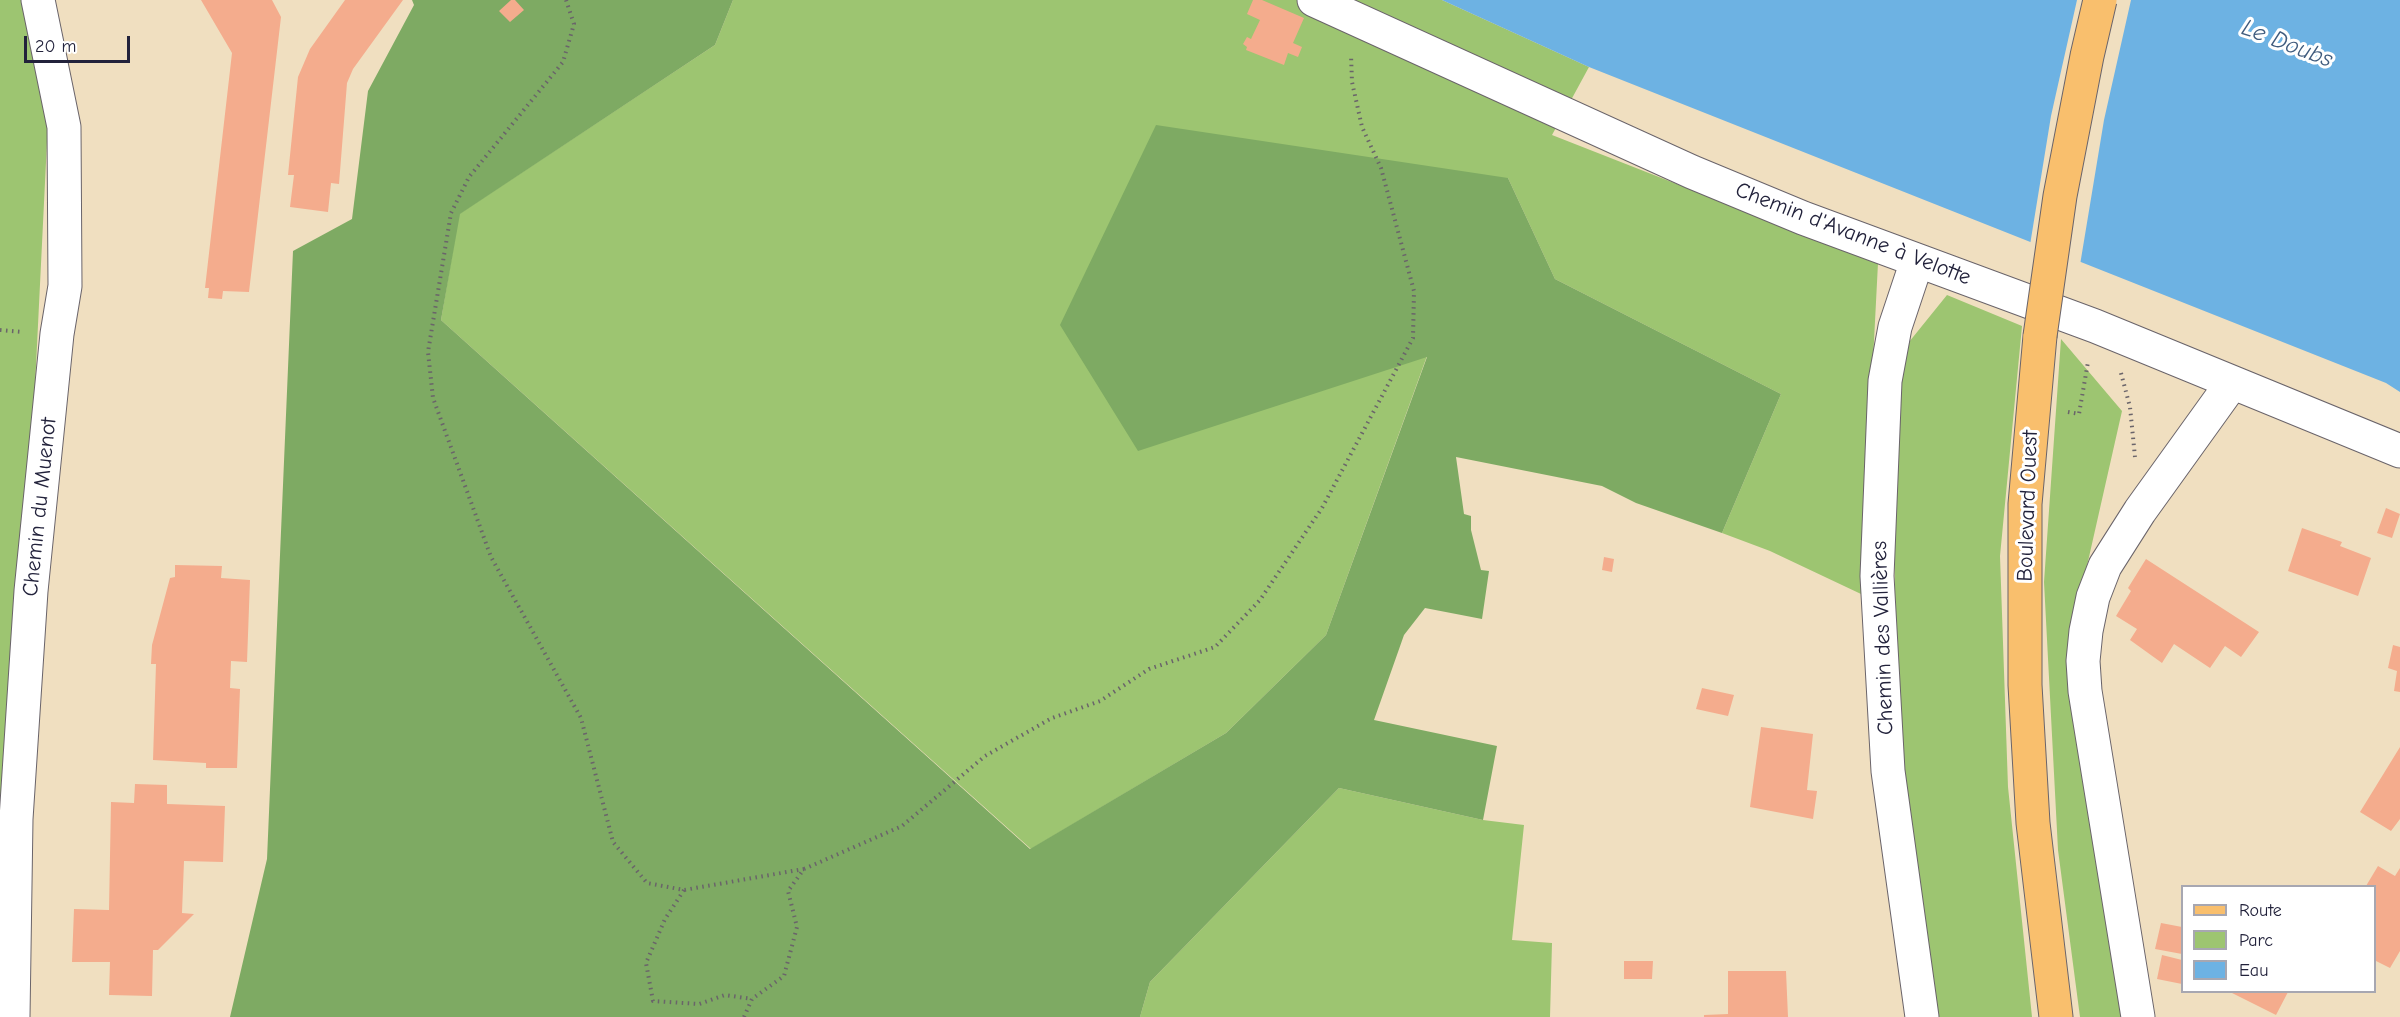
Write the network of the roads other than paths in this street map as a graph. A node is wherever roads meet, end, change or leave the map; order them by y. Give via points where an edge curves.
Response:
1 (39, 0) edge
2 (1314, 0) edge
3 (2100, 0) edge
4 (1917, 261) junction
5 (2232, 383) junction
6 (2400, 451) edge
7 (13, 1017) edge
8 (1922, 1017) edge
9 (2056, 1017) edge
10 (2138, 1017) edge

1 - 7 street, Chemin du Muenot via 64,127 65,286 31,591 16,819
2 - 4 street, Chemin d'Avanne à Velotte via 1692,172
3 - 9 main road, Boulevard Ouest, bridge via 2060,196 2040,336 2025,504 2025,685 2034,833
4 - 5 street, Chemin d'Avanne à Velotte via 2095,326
4 - 8 street, Chemin des Vallières via 1895,327 1885,381 1877,576 1888,771
5 - 6 street, Chemin d'Avanne à Velotte
5 - 10 street via 2105,566 2093,597 2083,661

